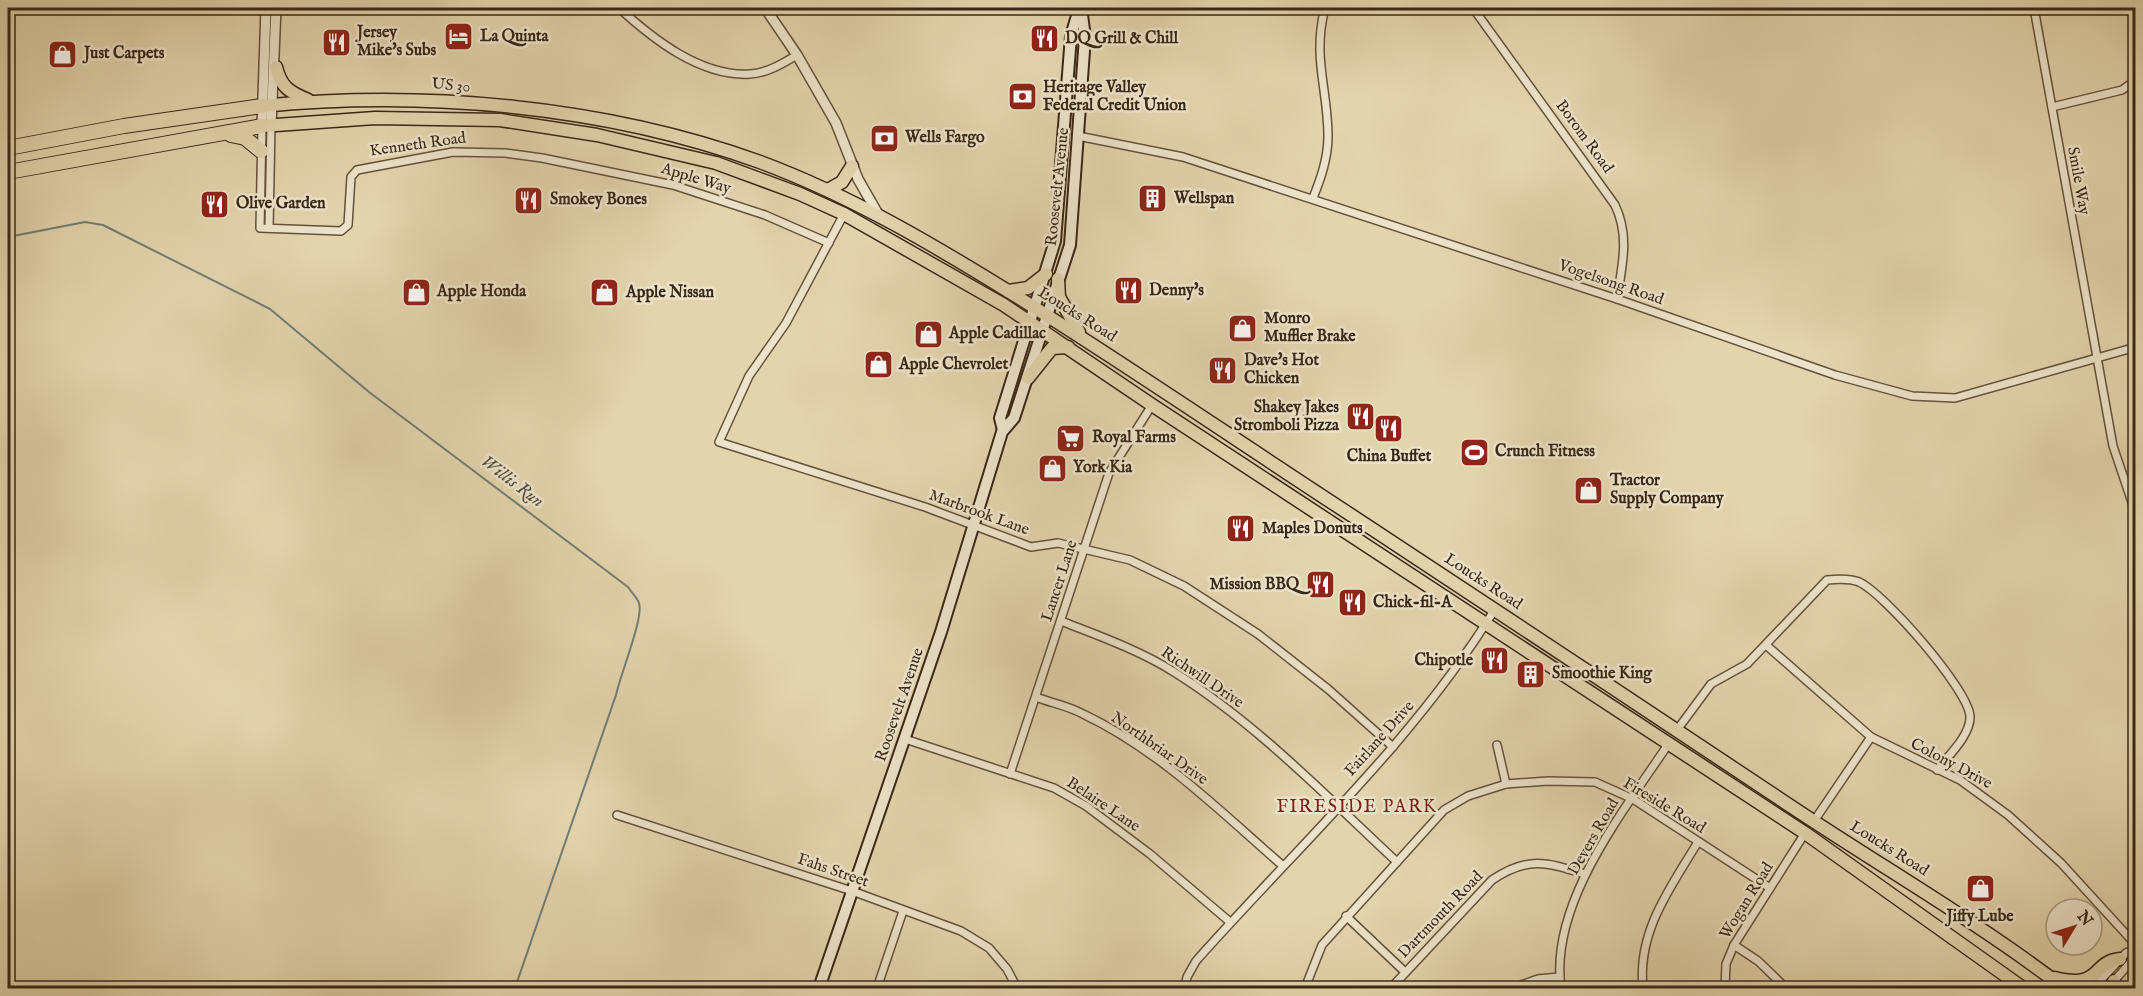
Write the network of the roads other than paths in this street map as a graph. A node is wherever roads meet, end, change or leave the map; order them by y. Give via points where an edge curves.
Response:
1 (266, 8) edge
2 (276, 8) edge
3 (619, 8) edge
4 (765, 8) edge
5 (1080, 8) edge
6 (1325, 8) edge
7 (1473, 8) edge
8 (2034, 8) edge
9 (1070, 50) junction
10 (797, 55) junction
11 (276, 67) junction
12 (2136, 80) edge
13 (312, 101) junction
14 (267, 106) junction
15 (2052, 107) junction
16 (266, 125) junction
17 (226, 134) junction
18 (1078, 136) junction
19 (8, 148) edge
20 (261, 151) junction
21 (550, 160) joint
22 (852, 166) junction
23 (8, 172) edge
24 (828, 190) junction
25 (1313, 198) junction
26 (844, 214) junction
27 (878, 214) junction
28 (269, 228) junction
29 (829, 243) junction
30 (1052, 276) junction
31 (1008, 291) junction
32 (1617, 299) junction
33 (1036, 309) junction
34 (1048, 316) junction
35 (1031, 323) junction
36 (1043, 330) junction
37 (1083, 338) junction
38 (1068, 347) junction
39 (2136, 347) edge
40 (2098, 358) junction
41 (1028, 378) junction
42 (1152, 405) junction
43 (1003, 430) junction
44 (2136, 514) edge
45 (973, 525) junction
46 (1084, 549) junction
47 (1495, 609) junction
48 (1061, 621) junction
49 (1486, 624) junction
50 (1766, 645) junction
51 (1036, 697) junction
52 (1677, 730) junction
53 (1871, 737) junction
54 (905, 739) junction
55 (1669, 743) junction
56 (1497, 746) dead end
57 (1393, 747) junction
58 (1937, 770) junction
59 (1010, 774) junction
60 (1506, 784) junction
61 (1632, 799) junction
62 (1338, 806) junction
63 (617, 815) dead end
64 (1814, 821) junction
65 (1805, 833) junction
66 (1698, 842) junction
67 (1397, 862) junction
68 (1283, 866) junction
69 (1585, 874) junction
70 (1770, 888) junction
71 (852, 891) junction
72 (903, 911) junction
73 (1346, 916) junction
74 (1230, 922) junction
75 (1734, 945) junction
76 (2136, 947) edge
77 (2136, 956) edge
78 (2120, 959) junction
79 (1405, 972) junction
80 (1559, 977) junction
81 (2049, 977) junction
82 (2009, 978) junction
83 (2111, 986) edge
84 (819, 988) edge
85 (877, 988) edge
86 (1017, 988) edge
87 (1185, 988) edge
88 (1305, 988) edge
89 (1391, 988) edge
90 (1513, 988) edge
91 (1561, 988) edge
92 (1643, 988) edge
93 (1725, 988) edge
94 (1786, 988) edge
95 (2018, 988) edge
96 (2023, 988) edge
97 (2064, 988) edge
98 (2093, 988) edge

1 - 14 street
2 - 11 street
3 - 10 street via 669,48 725,74 766,71
4 - 10 street
5 - 9 main road, Roosevelt Avenue
5 - 18 main road, Roosevelt Avenue via 1085,37
6 - 25 street via 1319,64 1328,135
7 - 32 street, Borom Road via 1615,205 1625,231
8 - 15 street, Smile Way
9 - 18 main road via 1075,66 1071,125
9 - 30 main road, Roosevelt Avenue
10 - 22 street via 836,123
11 - 13 highway via 279,81 286,89
11 - 14 street
12 - 15 street via 2122,90
13 - 14 highway, US 30 / US 30
13 - 24 highway, US 30 / US 30 via 416,99 579,116 677,137 758,162
14 - 16 street
14 - 19 highway, US 30 / US 30 via 124,126
15 - 40 street, Smile Way
16 - 17 highway, US 30 / US 30
16 - 20 street
16 - 26 highway, US 30 / US 30 via 375,118 511,121 597,135 716,163
16 - 28 street
17 - 20 highway via 245,138
17 - 23 highway, US 30 / US 30
18 - 25 street, Vogelsong Road via 1183,157
18 - 30 main road, Roosevelt Avenue via 1070,245
20 - 28 street via 260,228
21 - 28 street, Kenneth Road via 505,153 453,152 363,168 351,177 346,229
21 - 29 street, Apple Way via 619,172 705,194
22 - 24 highway via 842,182
22 - 27 street
24 - 27 highway, US 30 / US 30
25 - 32 street, Vogelsong Road
26 - 29 street
26 - 35 highway, Loucks Road / US 30
27 - 31 highway, Loucks Road / US 30
29 - 45 street, Marbrook Lane via 786,323 749,376 719,442
30 - 31 highway via 1028,288
30 - 33 main road, Roosevelt Avenue
30 - 34 main road, Roosevelt Avenue
30 - 37 highway via 1059,297
31 - 33 highway, Loucks Road / US 30
32 - 40 street, Vogelsong Road via 1835,375 1912,396 1955,398
33 - 34 highway, Loucks Road / US 30
33 - 35 main road, Roosevelt Avenue
34 - 36 main road, Roosevelt Avenue
34 - 37 highway, Loucks Road / US 30
35 - 36 highway, Loucks Road / US 30
35 - 43 main road, Roosevelt Avenue via 1000,418
36 - 38 highway, Loucks Road / US 30
36 - 41 main road, Roosevelt Avenue
37 - 47 highway, Loucks Road / US 30
38 - 41 highway via 1052,348
38 - 42 highway, Loucks Road / US 30
39 - 40 street, Vogelsong Road
40 - 44 street, Smile Way via 2113,446
41 - 43 main road, Roosevelt Avenue via 1014,418
42 - 46 street, Lancer Lane via 1108,473
42 - 49 highway, Loucks Road / US 30
43 - 45 main road, Roosevelt Avenue
45 - 46 street, Marbrook Lane via 1031,547 1058,543
45 - 54 main road, Roosevelt Avenue
46 - 48 street, Lancer Lane
46 - 57 street, Marbrook Lane via 1130,560 1184,586 1258,634
47 - 49 street, Fairlane Drive
47 - 52 highway, Loucks Road / US 30
48 - 51 street, Lancer Lane
48 - 62 street, Richwill Drive via 1173,671 1225,706
49 - 55 highway, Loucks Road / US 30
49 - 57 street, Fairlane Drive via 1438,694
50 - 52 street via 1747,664 1711,684
50 - 53 street, Colony Drive
50 - 58 street via 1827,580 1858,582 1873,592 1917,635 1969,710 1969,723
51 - 59 street, Lancer Lane
51 - 68 street, Northbriar Drive via 1082,713 1125,737 1178,774
52 - 64 highway, Loucks Road / US 30
53 - 58 street, Colony Drive
53 - 64 street
54 - 59 street, Belaire Lane
54 - 71 main road, Roosevelt Avenue
55 - 61 street, Devers Road
55 - 65 highway, Loucks Road / US 30
56 - 60 street
57 - 62 street, Fairlane Drive
58 - 76 street, Colony Drive via 1981,793 2033,836
59 - 74 street, Belaire Lane via 1054,788 1086,806
60 - 61 street, Fireside Road via 1594,782
60 - 67 street, Fireside Road via 1468,796 1444,810
61 - 66 street, Fireside Road
61 - 69 street, Devers Road
62 - 67 street, Richwill Drive
62 - 68 street, Fairlane Drive
63 - 71 street, Fahs Street
64 - 81 highway, Loucks Road / US 30
65 - 70 street, Wogan Road
65 - 82 highway, Loucks Road / US 30
66 - 70 street, Fireside Road
66 - 92 street via 1656,910 1646,938
67 - 73 street, Fireside Road
68 - 74 street, Fairlane Drive
69 - 79 street, Dartmouth Road via 1551,863 1524,862 1508,870 1492,880
69 - 80 street, Devers Road via 1562,935
70 - 75 street, Wogan Road
71 - 72 street, Fahs Street
71 - 84 main road, Roosevelt Avenue
72 - 85 street
72 - 86 street, Fahs Street via 961,931 989,948
73 - 79 street
73 - 88 street, Fireside Road via 1322,945
74 - 87 street, Fairlane Drive via 1196,961
75 - 93 street, Wogan Road via 1726,964
75 - 94 street
76 - 78 street
77 - 83 street
78 - 81 highway via 2111,960 2090,980 2074,983
78 - 98 street
79 - 89 street, Dartmouth Road
80 - 90 street
80 - 91 street, Devers Road
81 - 97 highway, Loucks Road / US 30
82 - 95 highway
82 - 96 highway, Loucks Road / US 30

